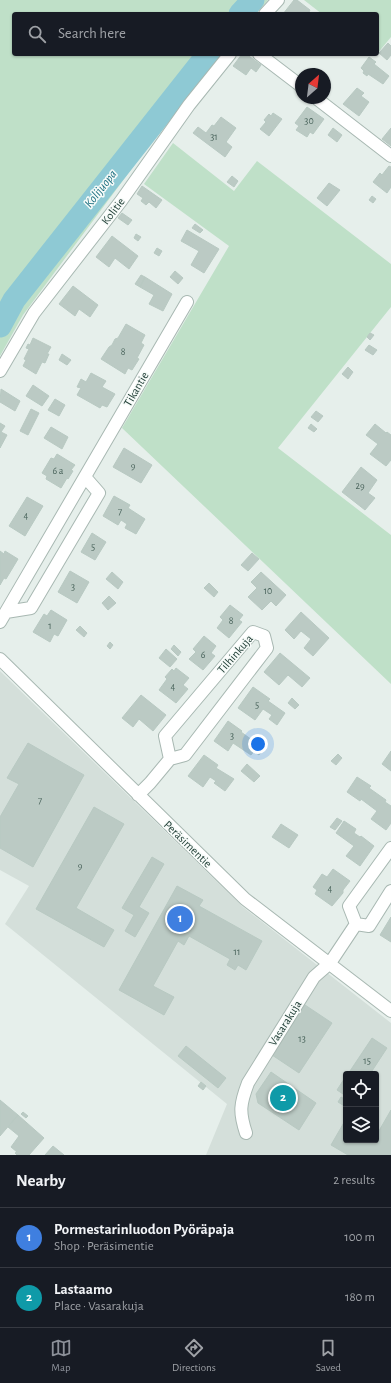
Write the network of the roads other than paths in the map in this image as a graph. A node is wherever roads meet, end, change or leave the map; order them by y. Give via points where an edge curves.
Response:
1 (278, 0) edge
2 (267, 12) edge
3 (228, 56) edge
4 (262, 56) edge
5 (295, 81) edge
6 (324, 104) edge
7 (391, 156) edge
8 (187, 302) dead end
9 (0, 371) edge
10 (85, 477) junction
11 (3, 617) edge
12 (0, 659) edge
13 (170, 759) junction
14 (138, 795) junction
15 (391, 848) edge
16 (391, 891) edge
17 (356, 924) junction
18 (330, 963) junction
19 (391, 1011) edge
20 (246, 1133) dead end

1 - 2 street
3 - 9 street, Kolitie via 34,313
4 - 5 street
6 - 7 street
8 - 10 street, Tikantie
10 - 11 street, Tikantie
10 - 11 street, Tikantie via 99,493 31,608
12 - 14 street, Peräsimentie
13 - 13 street, Tilhinkuja via 185,755 266,648 264,636 253,632 166,736
13 - 14 street, Tilhinkuja
14 - 18 street, Peräsimentie via 245,899
15 - 17 street via 349,906
16 - 17 street via 369,926
17 - 18 street, Vasarakuja
18 - 19 street, Peräsimentie
18 - 20 street, Vasarakuja via 314,977 248,1083 241,1101

